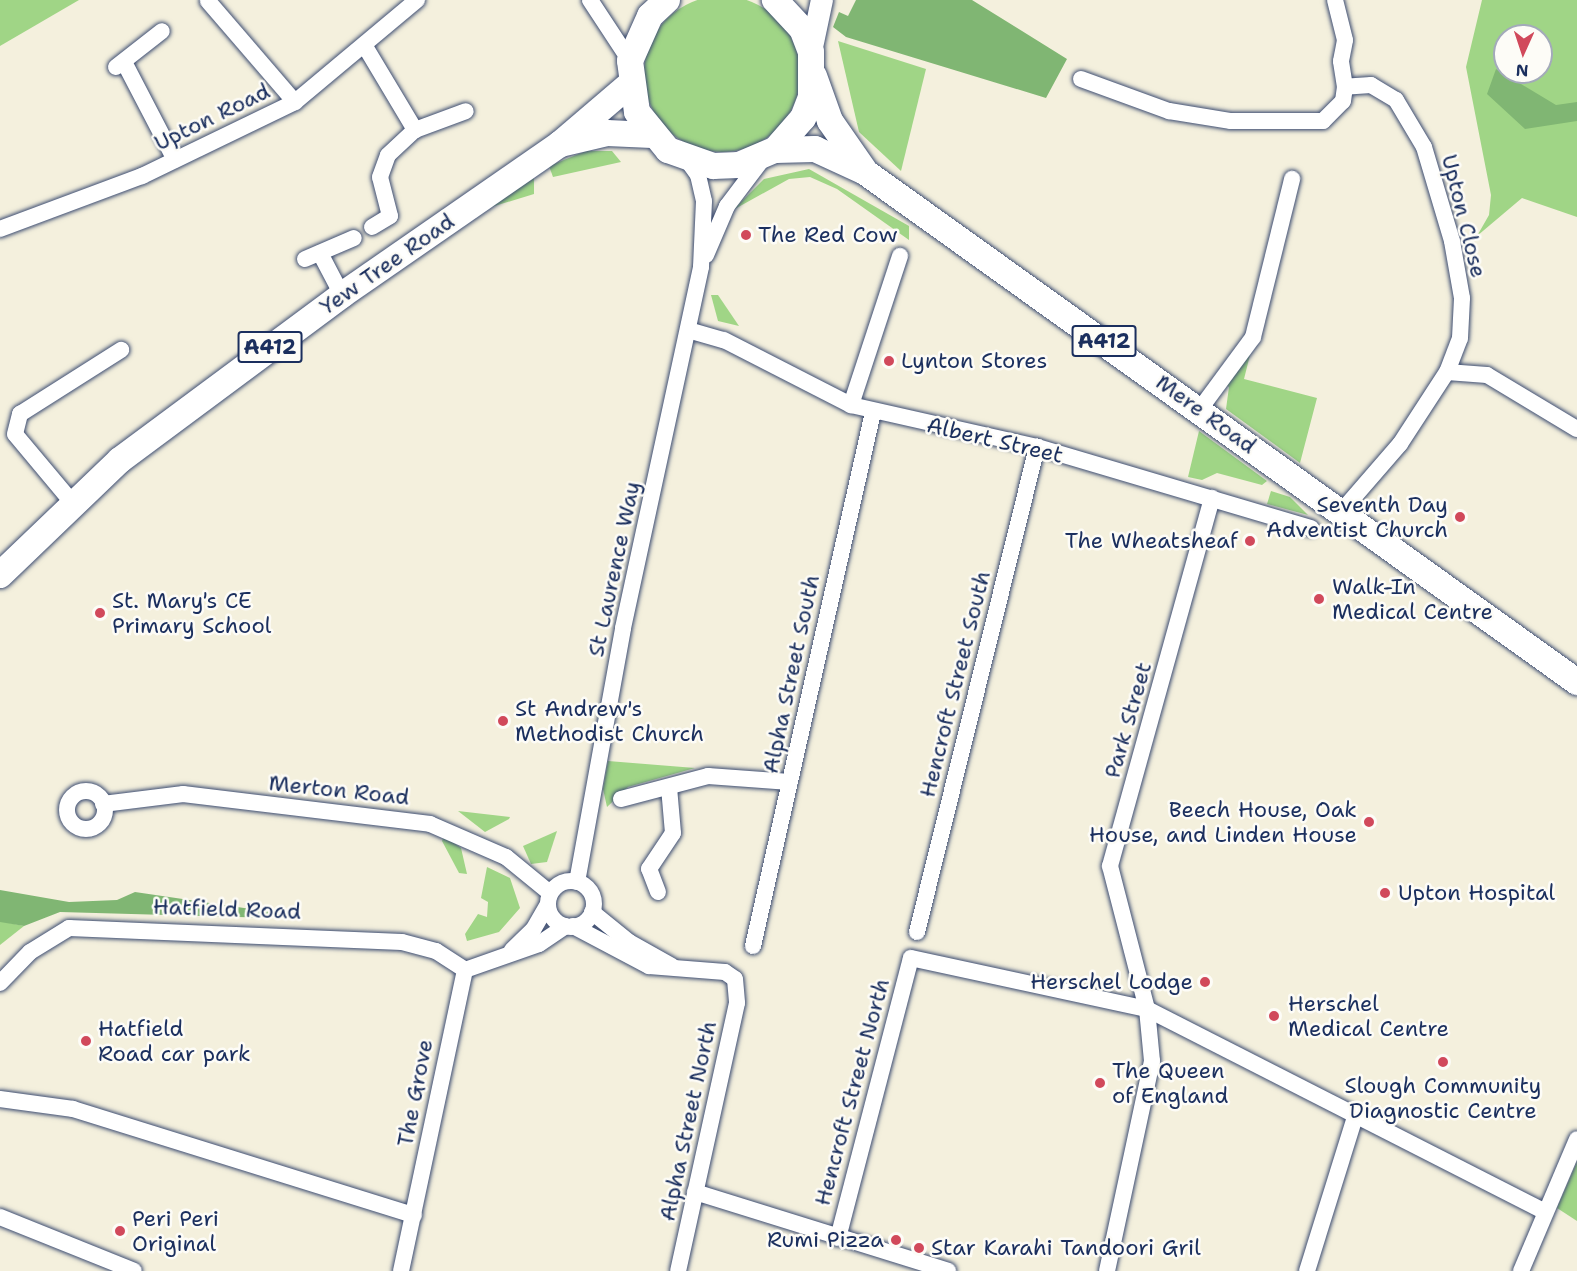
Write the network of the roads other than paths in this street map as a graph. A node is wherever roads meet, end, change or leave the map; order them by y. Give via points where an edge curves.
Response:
1 (417, 0) edge
2 (590, 0) edge
3 (667, 0) edge
4 (775, 0) edge
5 (822, 0) edge
6 (1335, 0) edge
7 (206, 2) edge
8 (162, 31) dead end
9 (366, 48) junction
10 (813, 64) junction
11 (630, 73) junction
12 (1081, 79) dead end
13 (1345, 87) junction
14 (296, 102) junction
15 (466, 111) dead end
16 (415, 130) junction
17 (652, 135) junction
18 (561, 144) junction
19 (770, 153) junction
20 (176, 160) junction
21 (687, 160) junction
22 (865, 172) junction
23 (1292, 179) dead end
24 (372, 227) dead end
25 (0, 229) edge
26 (354, 238) dead end
27 (900, 256) dead end
28 (701, 267) junction
29 (342, 295) junction
30 (688, 330) junction
31 (121, 350) dead end
32 (1447, 372) junction
33 (851, 405) junction
34 (1200, 409) junction
35 (873, 412) junction
36 (1577, 429) edge
37 (1037, 447) junction
38 (1212, 498) junction
39 (71, 501) junction
40 (1341, 512) junction
41 (1311, 528) dead end
42 (0, 575) edge
43 (1577, 682) edge
44 (790, 782) junction
45 (669, 787) junction
46 (621, 799) dead end
47 (103, 804) dead end
48 (577, 882) junction
49 (658, 892) dead end
50 (549, 898) junction
51 (592, 912) junction
52 (570, 926) junction
53 (917, 932) dead end
54 (753, 946) dead end
55 (509, 952) junction
56 (678, 969) junction
57 (465, 970) junction
58 (0, 983) edge
59 (1147, 1009) junction
60 (0, 1099) edge
61 (1356, 1114) junction
62 (1577, 1139) edge
63 (695, 1192) junction
64 (1544, 1211) junction
65 (414, 1215) junction
66 (0, 1216) edge
67 (838, 1238) junction
68 (134, 1271) edge
69 (401, 1271) edge
70 (678, 1271) edge
71 (948, 1271) edge
72 (1107, 1271) edge
73 (1307, 1271) edge
74 (1521, 1271) edge

1 - 9 street, Upton Road
2 - 11 street
3 - 11 main road via 650,16
4 - 10 main road via 802,29
5 - 10 main road
6 - 13 street via 1345,40 1341,62
7 - 14 street
8 - 20 street via 119,64
9 - 14 street, Upton Road
9 - 16 street
10 - 19 main road via 803,118
10 - 22 main road, A412 via 830,121
11 - 17 main road
11 - 18 main road, Yew Tree Road / A412
12 - 13 street via 1169,111 1231,121 1323,121 1343,101
13 - 32 street, Upton Close via 1371,85 1396,100 1424,147 1452,241 1461,298 1460,338
14 - 20 street, Upton Road
15 - 16 street
16 - 24 street via 388,155 380,177 390,216
17 - 18 main road, Yew Tree Road / A412 via 607,133
17 - 21 main road
18 - 29 main road, Yew Tree Road / A412
19 - 21 main road via 740,165
19 - 22 main road, A412 via 815,149
19 - 28 street, St Laurence Way via 727,206
20 - 25 street, Upton Road
21 - 28 street, St Laurence Way via 698,175 704,201
22 - 34 main road, Mere Road / A412
23 - 34 street via 1252,337
26 - 29 street via 313,256
27 - 33 street
28 - 30 street, St Laurence Way
29 - 39 main road, Yew Tree Road / A412
30 - 33 street, Albert Street via 724,340
30 - 48 street, St Laurence Way via 623,628
31 - 39 street via 20,414 15,434
32 - 36 street via 1487,375
32 - 40 street, Upton Close via 1400,444
33 - 35 street, Albert Street
34 - 40 main road, Mere Road / A412
35 - 37 street, Albert Street
35 - 44 street, Alpha Street South
37 - 38 street, Albert Street
37 - 53 street, Hencroft Street South
38 - 41 street, Albert Street
38 - 59 street, Park Street via 1110,866
39 - 42 main road, Yew Tree Road / A412
40 - 43 main road, A412
44 - 45 street via 708,776
44 - 54 street, Alpha Street South
45 - 46 street
45 - 49 street via 674,832 649,869
47 - 50 street, Merton Road via 183,794 430,824 506,857
48 - 50 street via 557,885
48 - 51 street via 591,893
50 - 52 street via 557,922
50 - 55 street via 533,930
51 - 52 street
51 - 56 street via 629,942
52 - 55 street via 539,944
52 - 56 street via 649,966
55 - 57 street
56 - 63 street, Alpha Street North via 725,972 735,979 737,1003
57 - 58 street, Hatfield Road via 436,951 402,942 69,928 30,952
57 - 65 street, The Grove
59 - 61 street
59 - 67 street, Hencroft Street North via 910,958
59 - 72 street, Park Street via 1152,1061
60 - 65 street via 73,1109
61 - 64 street
61 - 73 street
62 - 64 street
63 - 67 street
63 - 70 street, Alpha Street North
64 - 74 street
65 - 69 street, The Grove
66 - 68 street
67 - 71 street

